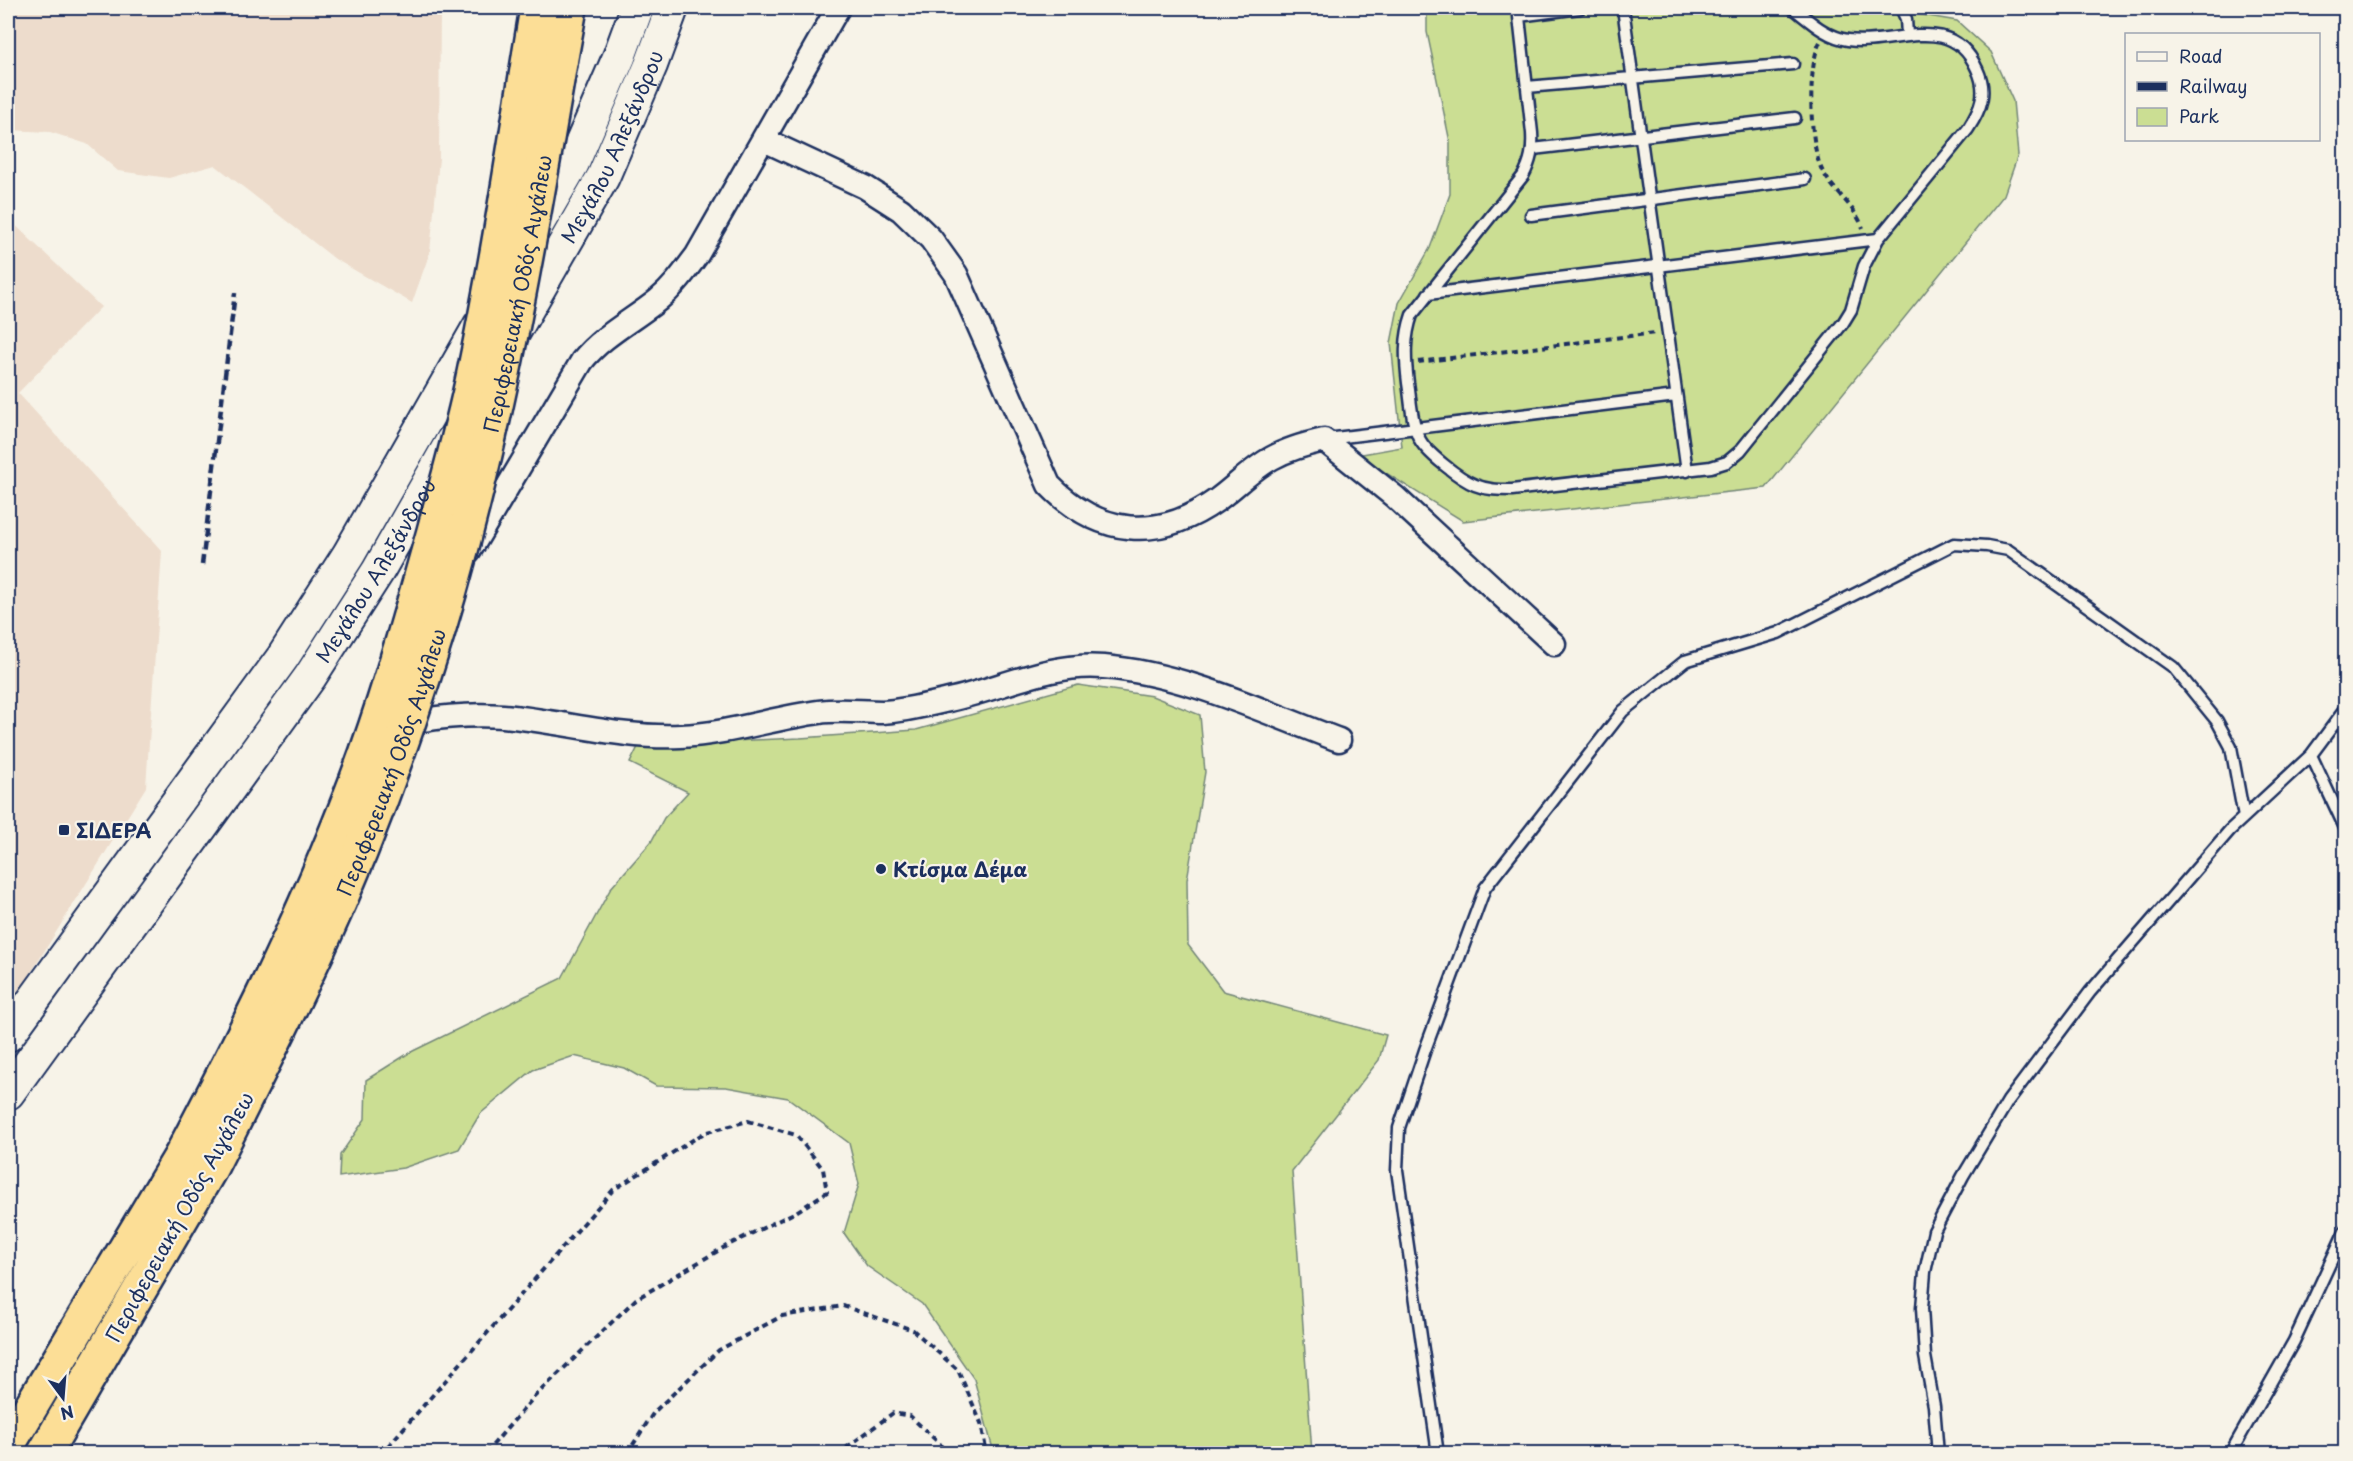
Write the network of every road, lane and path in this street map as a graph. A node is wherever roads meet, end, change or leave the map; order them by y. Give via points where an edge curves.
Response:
1 (537, 8) edge
2 (570, 8) edge
3 (637, 8) edge
4 (672, 8) edge
5 (838, 8) edge
6 (1580, 8) edge
7 (1623, 8) edge
8 (1793, 8) edge
9 (1901, 8) edge
10 (1518, 12) edge
11 (1828, 34) junction
12 (1907, 35) junction
13 (544, 60) junction
14 (1793, 64) dead end
15 (1632, 78) junction
16 (1527, 87) junction
17 (1795, 118) dead end
18 (1640, 136) junction
19 (764, 140) junction
20 (1533, 149) junction
21 (1805, 179) dead end
22 (1649, 199) junction
23 (1531, 215) dead end
24 (1878, 238) junction
25 (1866, 240) junction
26 (1658, 266) junction
27 (1428, 294) junction
28 (1666, 332) junction
29 (1406, 364) junction
30 (1676, 396) junction
31 (1415, 428) junction
32 (1324, 440) junction
33 (1687, 471) junction
34 (1554, 644) dead end
35 (2346, 708) edge
36 (1339, 740) dead end
37 (2311, 755) junction
38 (2244, 817) junction
39 (2346, 830) edge
40 (8, 1035) edge
41 (8, 1093) edge
42 (2346, 1229) edge
43 (8, 1445) edge
44 (44, 1454) edge
45 (381, 1454) edge
46 (485, 1454) edge
47 (627, 1454) edge
48 (838, 1454) edge
49 (945, 1454) edge
50 (987, 1454) edge
51 (1438, 1454) edge
52 (1938, 1454) edge
53 (2230, 1454) edge

1 - 13 highway, Περιφερειακή Οδός Αιγάλεω
2 - 13 highway, Περιφερειακή Οδός Αιγάλεω
3 - 40 main road, Μεγάλου Αλεξάνδρου via 573,163 349,554 282,657
4 - 41 main road, Μεγάλου Αλεξάνδρου via 603,177 378,571 310,677
5 - 19 street
6 - 10 lane
7 - 15 lane
8 - 11 lane
9 - 12 lane
10 - 16 lane
11 - 12 lane via 1850,41
11 - 25 path via 1820,41 1812,62 1816,152 1825,176 1858,213
12 - 24 lane via 1945,37 1960,45 1978,70 1983,100 1968,129
13 - 43 highway, Περιφερειακή Οδός Αιγάλεω, bridge via 473,376 430,544 362,765 292,936 249,1026 181,1156
13 - 44 highway, Περιφερειακή Οδός Αιγάλεω, bridge via 503,381 424,676 362,846 319,948 209,1171
14 - 15 lane
15 - 16 lane
15 - 18 lane
16 - 20 lane
17 - 18 lane
18 - 20 lane
18 - 22 lane
19 - 32 street via 865,187 901,210 931,239 956,274 1049,485 1089,517 1122,528 1148,529 1170,524 1216,501 1270,459
19 - 36 street via 677,282 612,331 582,361 362,730 460,714 680,736 819,712 885,712 953,699 1058,669 1101,666 1185,682
20 - 27 lane via 1523,176
21 - 22 lane
22 - 23 lane
22 - 26 lane
24 - 25 lane
24 - 33 lane via 1843,323 1740,451 1727,462
25 - 26 lane
26 - 27 lane
26 - 28 lane
27 - 29 lane via 1412,315 1407,330
28 - 29 path
28 - 30 lane
29 - 31 lane
30 - 31 lane
30 - 33 lane
31 - 32 lane
31 - 33 lane via 1430,452 1474,484 1492,489
32 - 34 street via 1395,497
35 - 37 lane
37 - 38 lane
37 - 39 lane
38 - 51 lane via 2231,747 2217,721 2174,667 2008,550 1954,544 1778,633 1685,661 1623,711 1485,888 1399,1128 1396,1170
38 - 52 lane via 2091,992 2040,1058 2008,1101 1934,1231 1922,1308
42 - 53 lane via 2294,1341
45 - 46 path via 613,1190 704,1133 748,1121 796,1135 823,1169 827,1192 636,1299 534,1397
47 - 50 path via 654,1412 720,1350 782,1316 843,1306 913,1330 958,1370 981,1424
48 - 49 path via 893,1413 910,1416 940,1444

